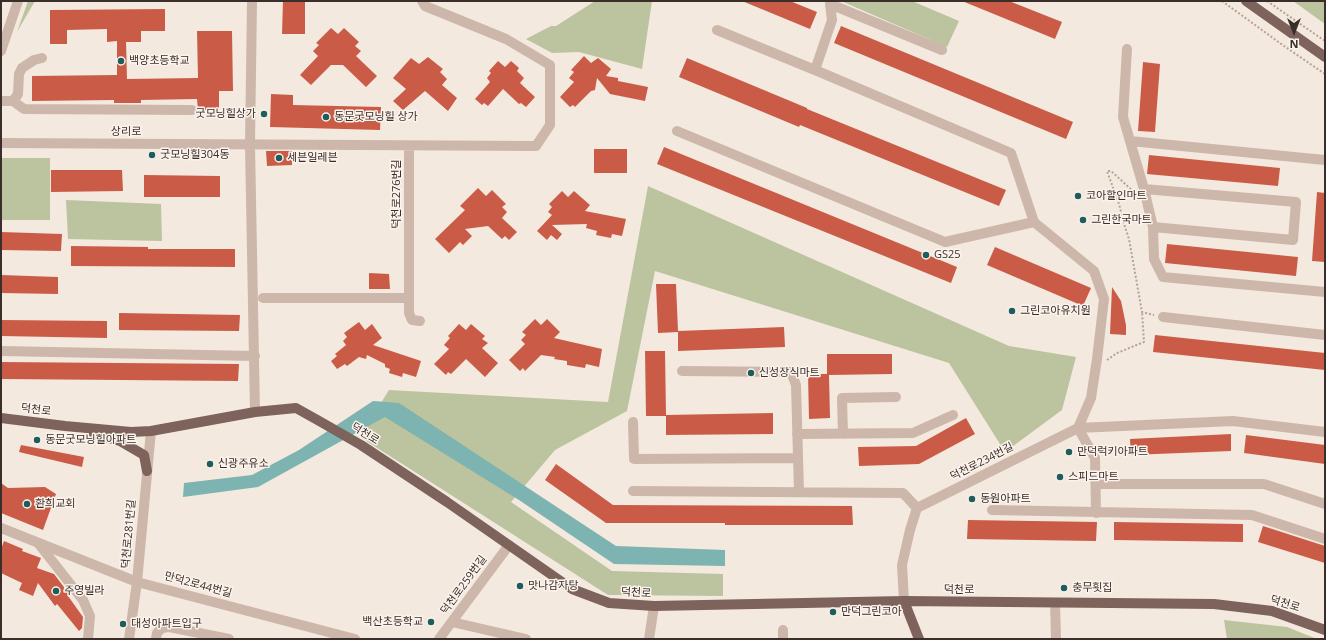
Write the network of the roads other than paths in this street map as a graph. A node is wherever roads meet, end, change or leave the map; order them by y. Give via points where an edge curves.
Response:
1 (18, 1) edge
2 (252, 1) edge
3 (422, 1) edge
4 (1246, 1) edge
5 (830, 2) edge
6 (4, 30) edge
7 (717, 30) dead end
8 (1127, 49) dead end
9 (942, 50) dead end
10 (1, 51) edge
11 (1325, 57) edge
12 (42, 58) dead end
13 (815, 70) junction
14 (13, 100) junction
15 (1, 101) edge
16 (192, 110) dead end
17 (677, 131) dead end
18 (1130, 141) junction
19 (1, 143) edge
20 (250, 145) junction
21 (409, 146) junction
22 (1325, 160) edge
23 (1144, 189) junction
24 (1034, 222) junction
25 (1153, 227) junction
26 (1325, 292) edge
27 (263, 298) dead end
28 (409, 298) junction
29 (1163, 317) road end
30 (420, 320) dead end
31 (1325, 335) edge
32 (1, 351) edge
33 (255, 356) junction
34 (682, 371) dead end
35 (896, 396) dead end
36 (256, 412) junction
37 (953, 415) dead end
38 (1, 418) edge
39 (633, 422) dead end
40 (65, 426) junction
41 (1078, 428) junction
42 (151, 431) junction
43 (1325, 432) edge
44 (797, 434) junction
45 (843, 434) junction
46 (798, 458) junction
47 (147, 471) junction
48 (1096, 484) junction
49 (633, 491) dead end
50 (799, 492) junction
51 (1325, 504) edge
52 (917, 508) junction
53 (992, 510) dead end
54 (1096, 513) junction
55 (1, 528) edge
56 (1325, 539) edge
57 (38, 543) junction
58 (508, 545) junction
59 (137, 582) junction
60 (904, 601) junction
61 (1055, 602) junction
62 (654, 606) junction
63 (452, 622) junction
64 (1325, 630) edge
65 (88, 639) edge
66 (129, 639) edge
67 (156, 639) edge
68 (229, 639) edge
69 (355, 639) edge
70 (439, 639) edge
71 (526, 639) edge
72 (649, 639) edge
73 (919, 639) edge
74 (1056, 639) edge

1 - 6 street
2 - 20 street
3 - 21 street via 425,6 506,39 550,65 550,125 536,146
4 - 11 main road
5 - 9 street
5 - 13 street via 832,20
6 - 10 street
7 - 13 street
8 - 18 street via 1123,117
12 - 14 street via 22,68 18,94
13 - 24 street via 1011,153
14 - 15 street
14 - 16 street via 24,109
17 - 24 street via 946,242
18 - 22 street
18 - 23 street
19 - 20 street, 상리로
20 - 21 street, 덕천로276번길
20 - 33 street
21 - 28 street, 덕천로276번길
23 - 25 street
23 - 25 street via 1296,202 1293,240
24 - 41 street via 1094,271 1104,299 1091,398
25 - 26 street via 1154,259 1163,277
27 - 28 street
28 - 30 street, 덕천로276번길 via 409,313 412,320
29 - 31 street
32 - 33 street
33 - 36 street
34 - 44 street via 791,372 796,385
35 - 45 street via 842,398
36 - 42 main road, 덕천로
36 - 58 main road, 덕천로 via 296,408 361,445
37 - 45 street via 912,434
38 - 40 main road, 덕천로
39 - 46 street via 634,459
40 - 42 main road, 덕천로 via 131,432
40 - 47 main road via 120,441 144,455
41 - 43 street via 1233,421
41 - 48 street via 1095,458
41 - 52 street, 덕천로234번길
42 - 47 street, 덕천로281번길
44 - 45 street
44 - 46 street
46 - 50 street
47 - 59 street, 덕천로281번길
48 - 51 street via 1264,484
48 - 54 street
49 - 50 street
50 - 52 street via 903,493
52 - 60 street via 902,565
53 - 54 street
54 - 56 street via 1252,515
55 - 57 street, 만덕2로44번길
57 - 59 street, 만덕2로44번길
57 - 65 street, 만덕2로44번길 via 83,600 90,616
58 - 62 main road, 덕천로 via 572,589 609,604
58 - 63 street, 덕천로259번길
59 - 66 street, 덕천로281번길
59 - 69 street, 만덕2로44번길
60 - 61 main road, 덕천로
60 - 62 main road, 덕천로
60 - 73 main road
61 - 64 main road, 덕천로 via 1214,604 1272,611
61 - 74 street
62 - 72 street
63 - 70 street, 덕천로259번길
63 - 71 street
67 - 68 street via 162,628 169,627

